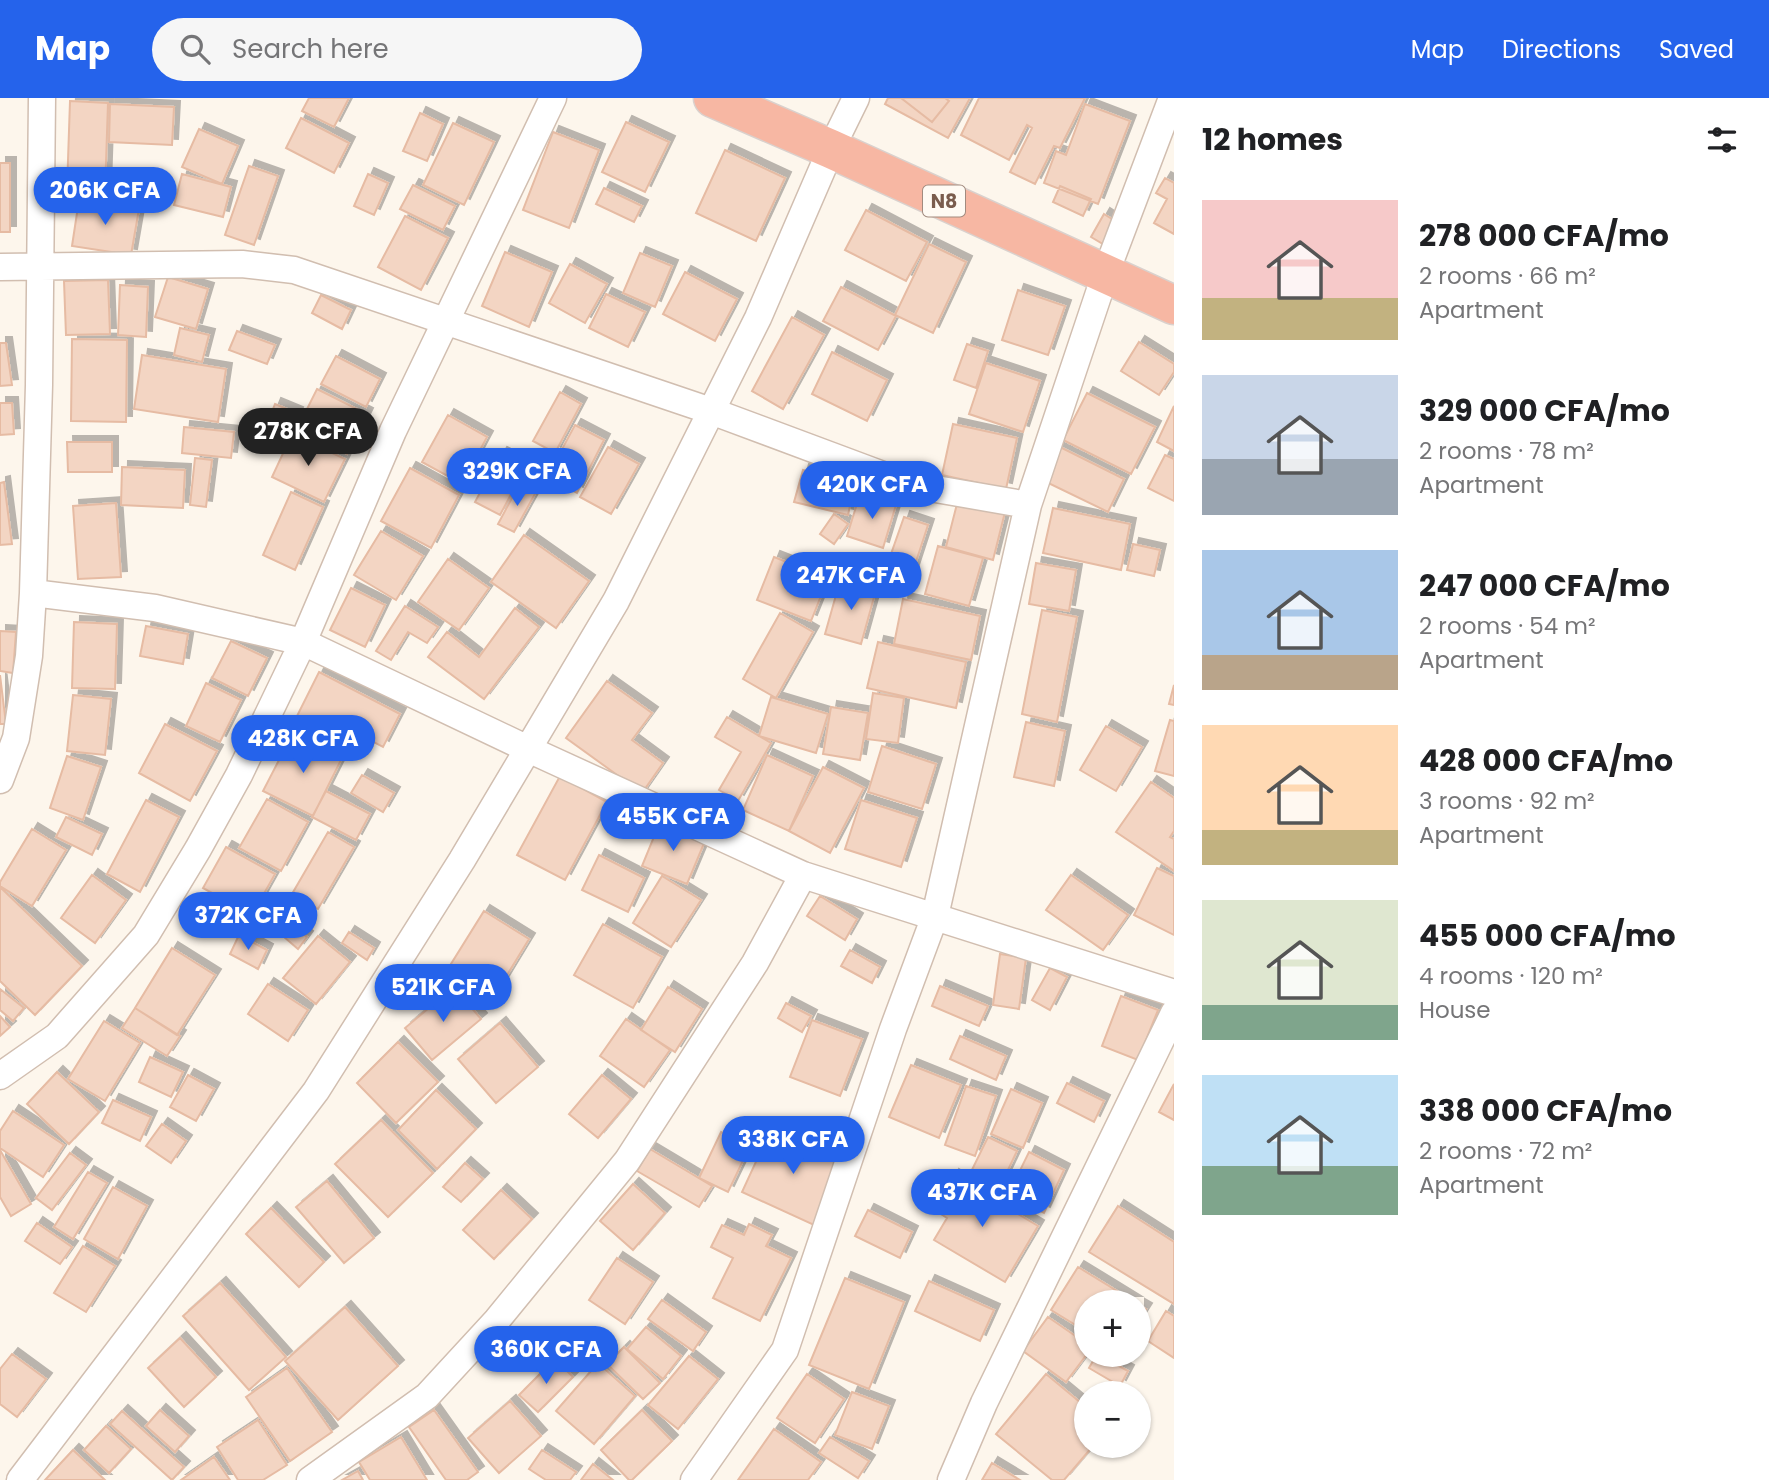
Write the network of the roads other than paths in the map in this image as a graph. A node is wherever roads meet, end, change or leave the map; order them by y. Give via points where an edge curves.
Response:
1 (42, 98) edge
2 (553, 98) edge
3 (713, 98) edge
4 (856, 98) edge
5 (1172, 98) edge
6 (831, 149) junction
7 (0, 267) edge
8 (39, 267) junction
9 (1105, 275) junction
10 (1174, 306) edge
11 (446, 321) junction
12 (711, 411) junction
13 (1028, 505) junction
14 (33, 593) junction
15 (303, 642) junction
16 (527, 749) junction
17 (0, 780) edge
18 (803, 875) junction
19 (935, 916) junction
20 (1174, 993) edge
21 (1174, 1013) edge
22 (0, 1076) edge
23 (20, 1480) edge
24 (310, 1480) edge
25 (694, 1480) edge
26 (951, 1480) edge

1 - 8 street
2 - 11 street
3 - 6 highway, N8
4 - 6 street
5 - 9 street
6 - 9 highway, N8
6 - 12 street via 758,318
7 - 8 street
8 - 11 street via 242,264 294,270
8 - 14 street
9 - 10 highway, N8
9 - 13 street
11 - 12 street
11 - 15 street via 393,431
12 - 13 street via 907,484
12 - 16 street via 616,601
13 - 19 street
14 - 15 street via 155,608
14 - 17 street via 16,738
15 - 16 street
15 - 22 street via 239,775 146,935 57,1036
16 - 18 street
16 - 23 street via 316,1091
18 - 19 street
18 - 24 street via 755,963 618,1172 497,1321 427,1396
19 - 20 street
19 - 25 street via 785,1350
21 - 26 street via 984,1402

